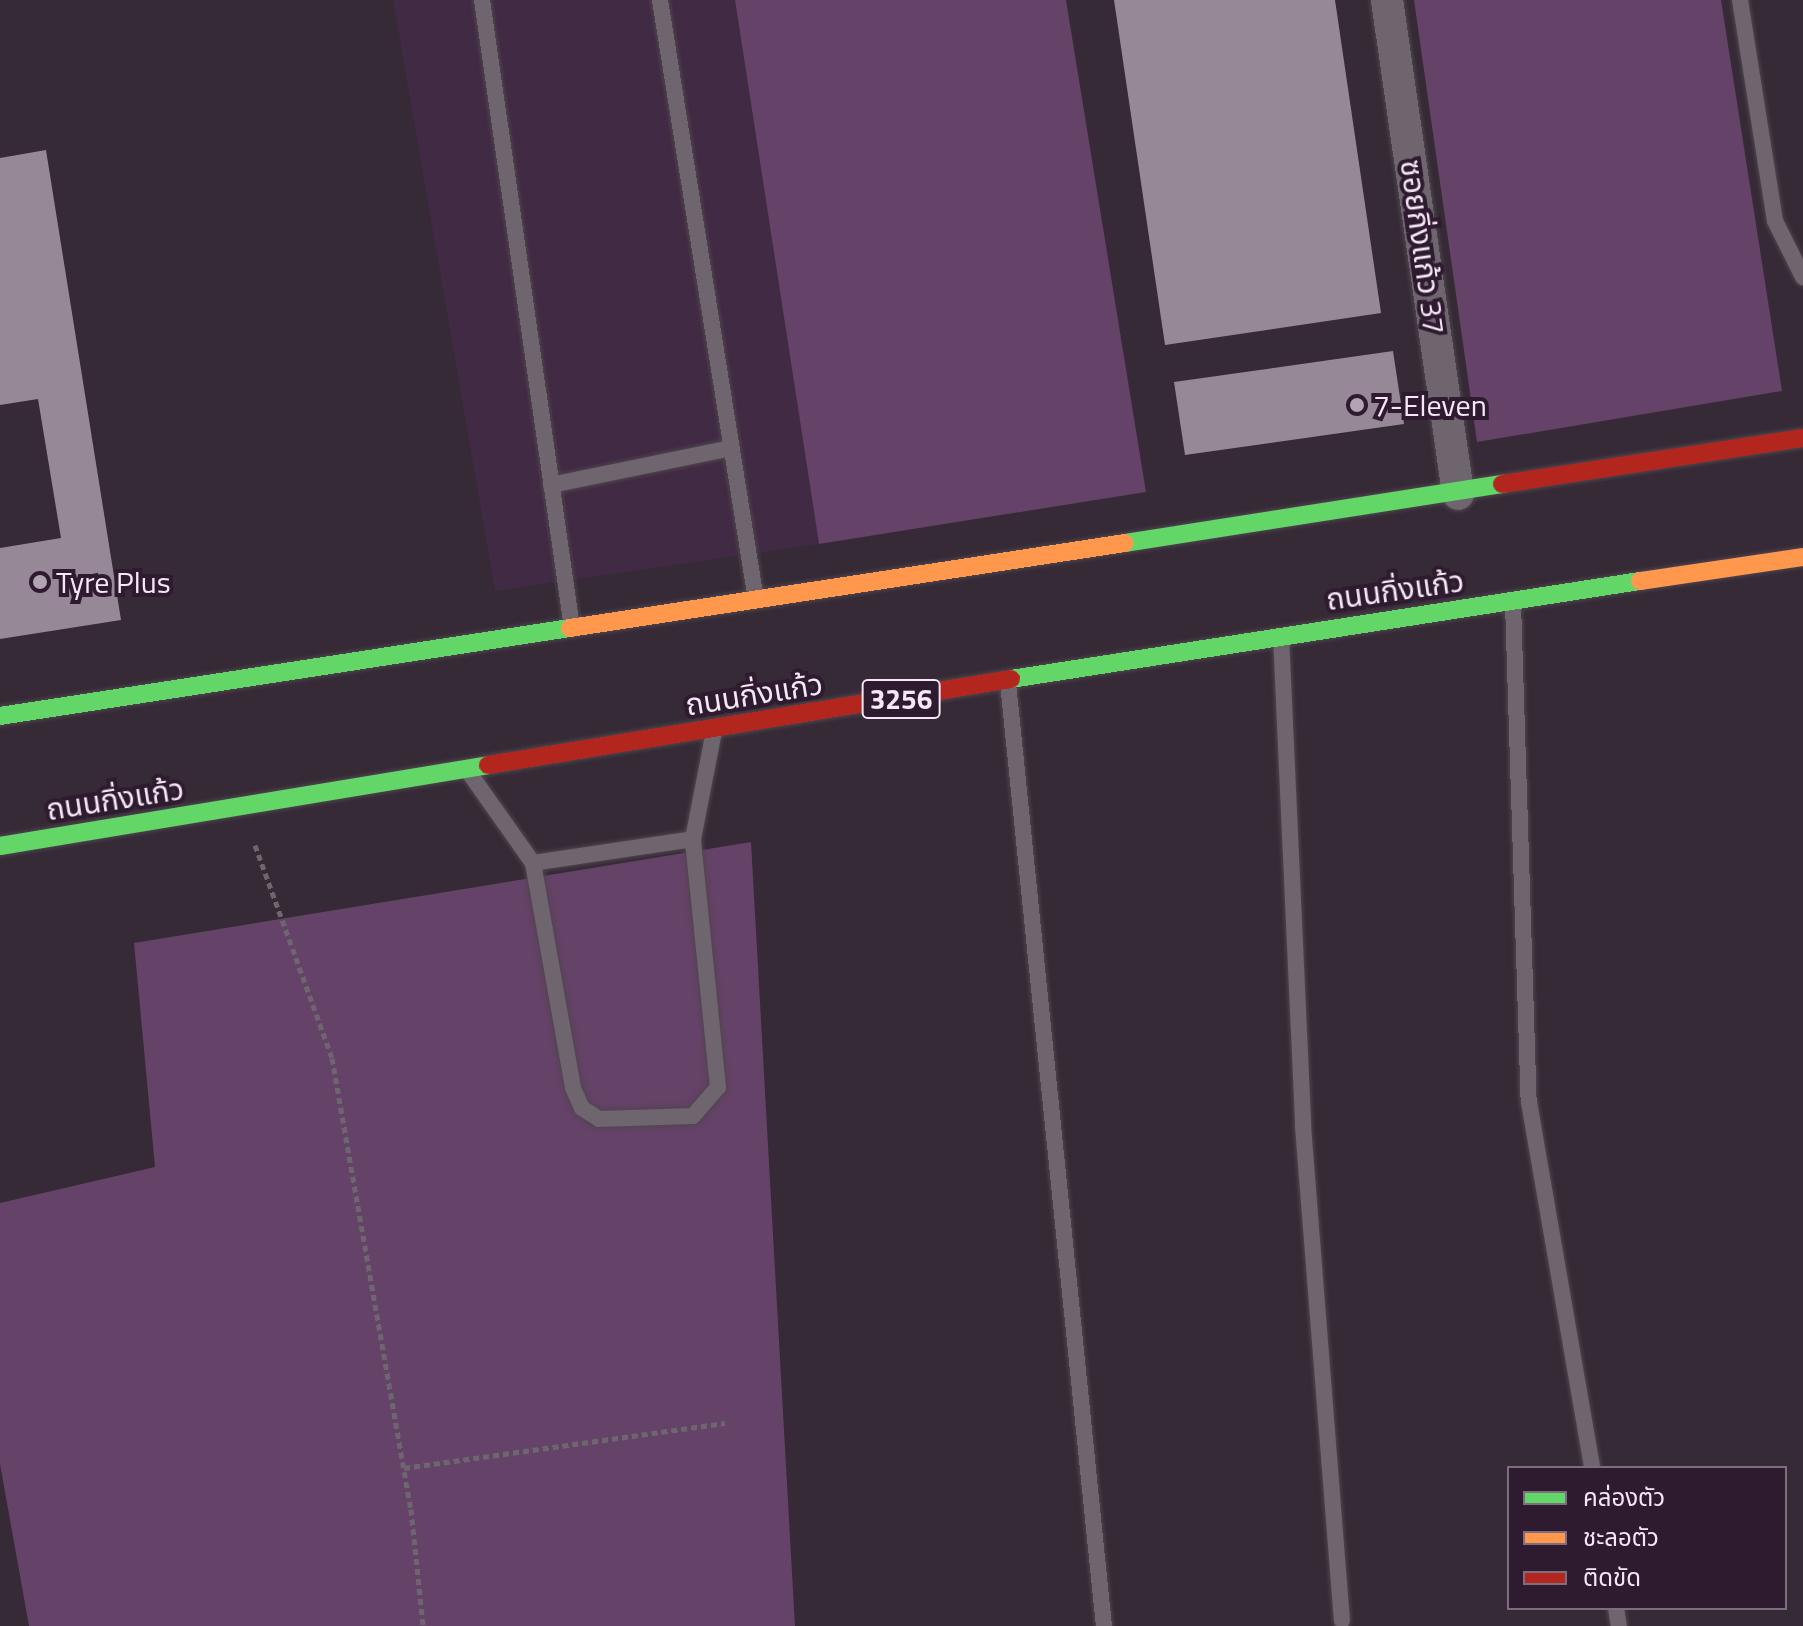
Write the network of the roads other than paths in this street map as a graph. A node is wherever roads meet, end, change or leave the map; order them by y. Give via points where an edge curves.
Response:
1 (482, 0) edge
2 (660, 0) edge
3 (1387, 0) edge
4 (1740, 0) edge
5 (1803, 277) edge
6 (1803, 438) edge
7 (731, 448) junction
8 (551, 485) junction
9 (1458, 494) junction
10 (1803, 557) edge
11 (756, 601) junction
12 (1513, 602) junction
13 (572, 629) junction
14 (1281, 634) junction
15 (1008, 681) junction
16 (0, 716) edge
17 (714, 729) junction
18 (467, 770) junction
19 (693, 839) junction
20 (0, 846) edge
21 (533, 863) junction
22 (1592, 1466) edge
23 (1342, 1620) dead end
24 (1104, 1626) edge

1 - 8 lane
2 - 7 lane
3 - 9 street, ซอยกิ่งแก้ว 37
4 - 5 lane via 1775,221
6 - 9 main road
7 - 8 lane
7 - 11 lane
8 - 13 lane
9 - 11 main road
10 - 12 main road, ถนนกิ่งแก้ว / 3256
11 - 13 main road
12 - 14 main road, ถนนกิ่งแก้ว / 3256
12 - 22 lane via 1529,1102
13 - 16 main road
14 - 15 main road, ถนนกิ่งแก้ว / 3256
14 - 23 lane via 1303,1126
15 - 17 main road, ถนนกิ่งแก้ว / 3256
15 - 24 lane
17 - 18 main road, ถนนกิ่งแก้ว / 3256
17 - 19 lane
18 - 20 main road, ถนนกิ่งแก้ว / 3256
18 - 21 lane
19 - 21 lane
19 - 21 lane via 718,1087 693,1116 599,1119 582,1108 573,1088

